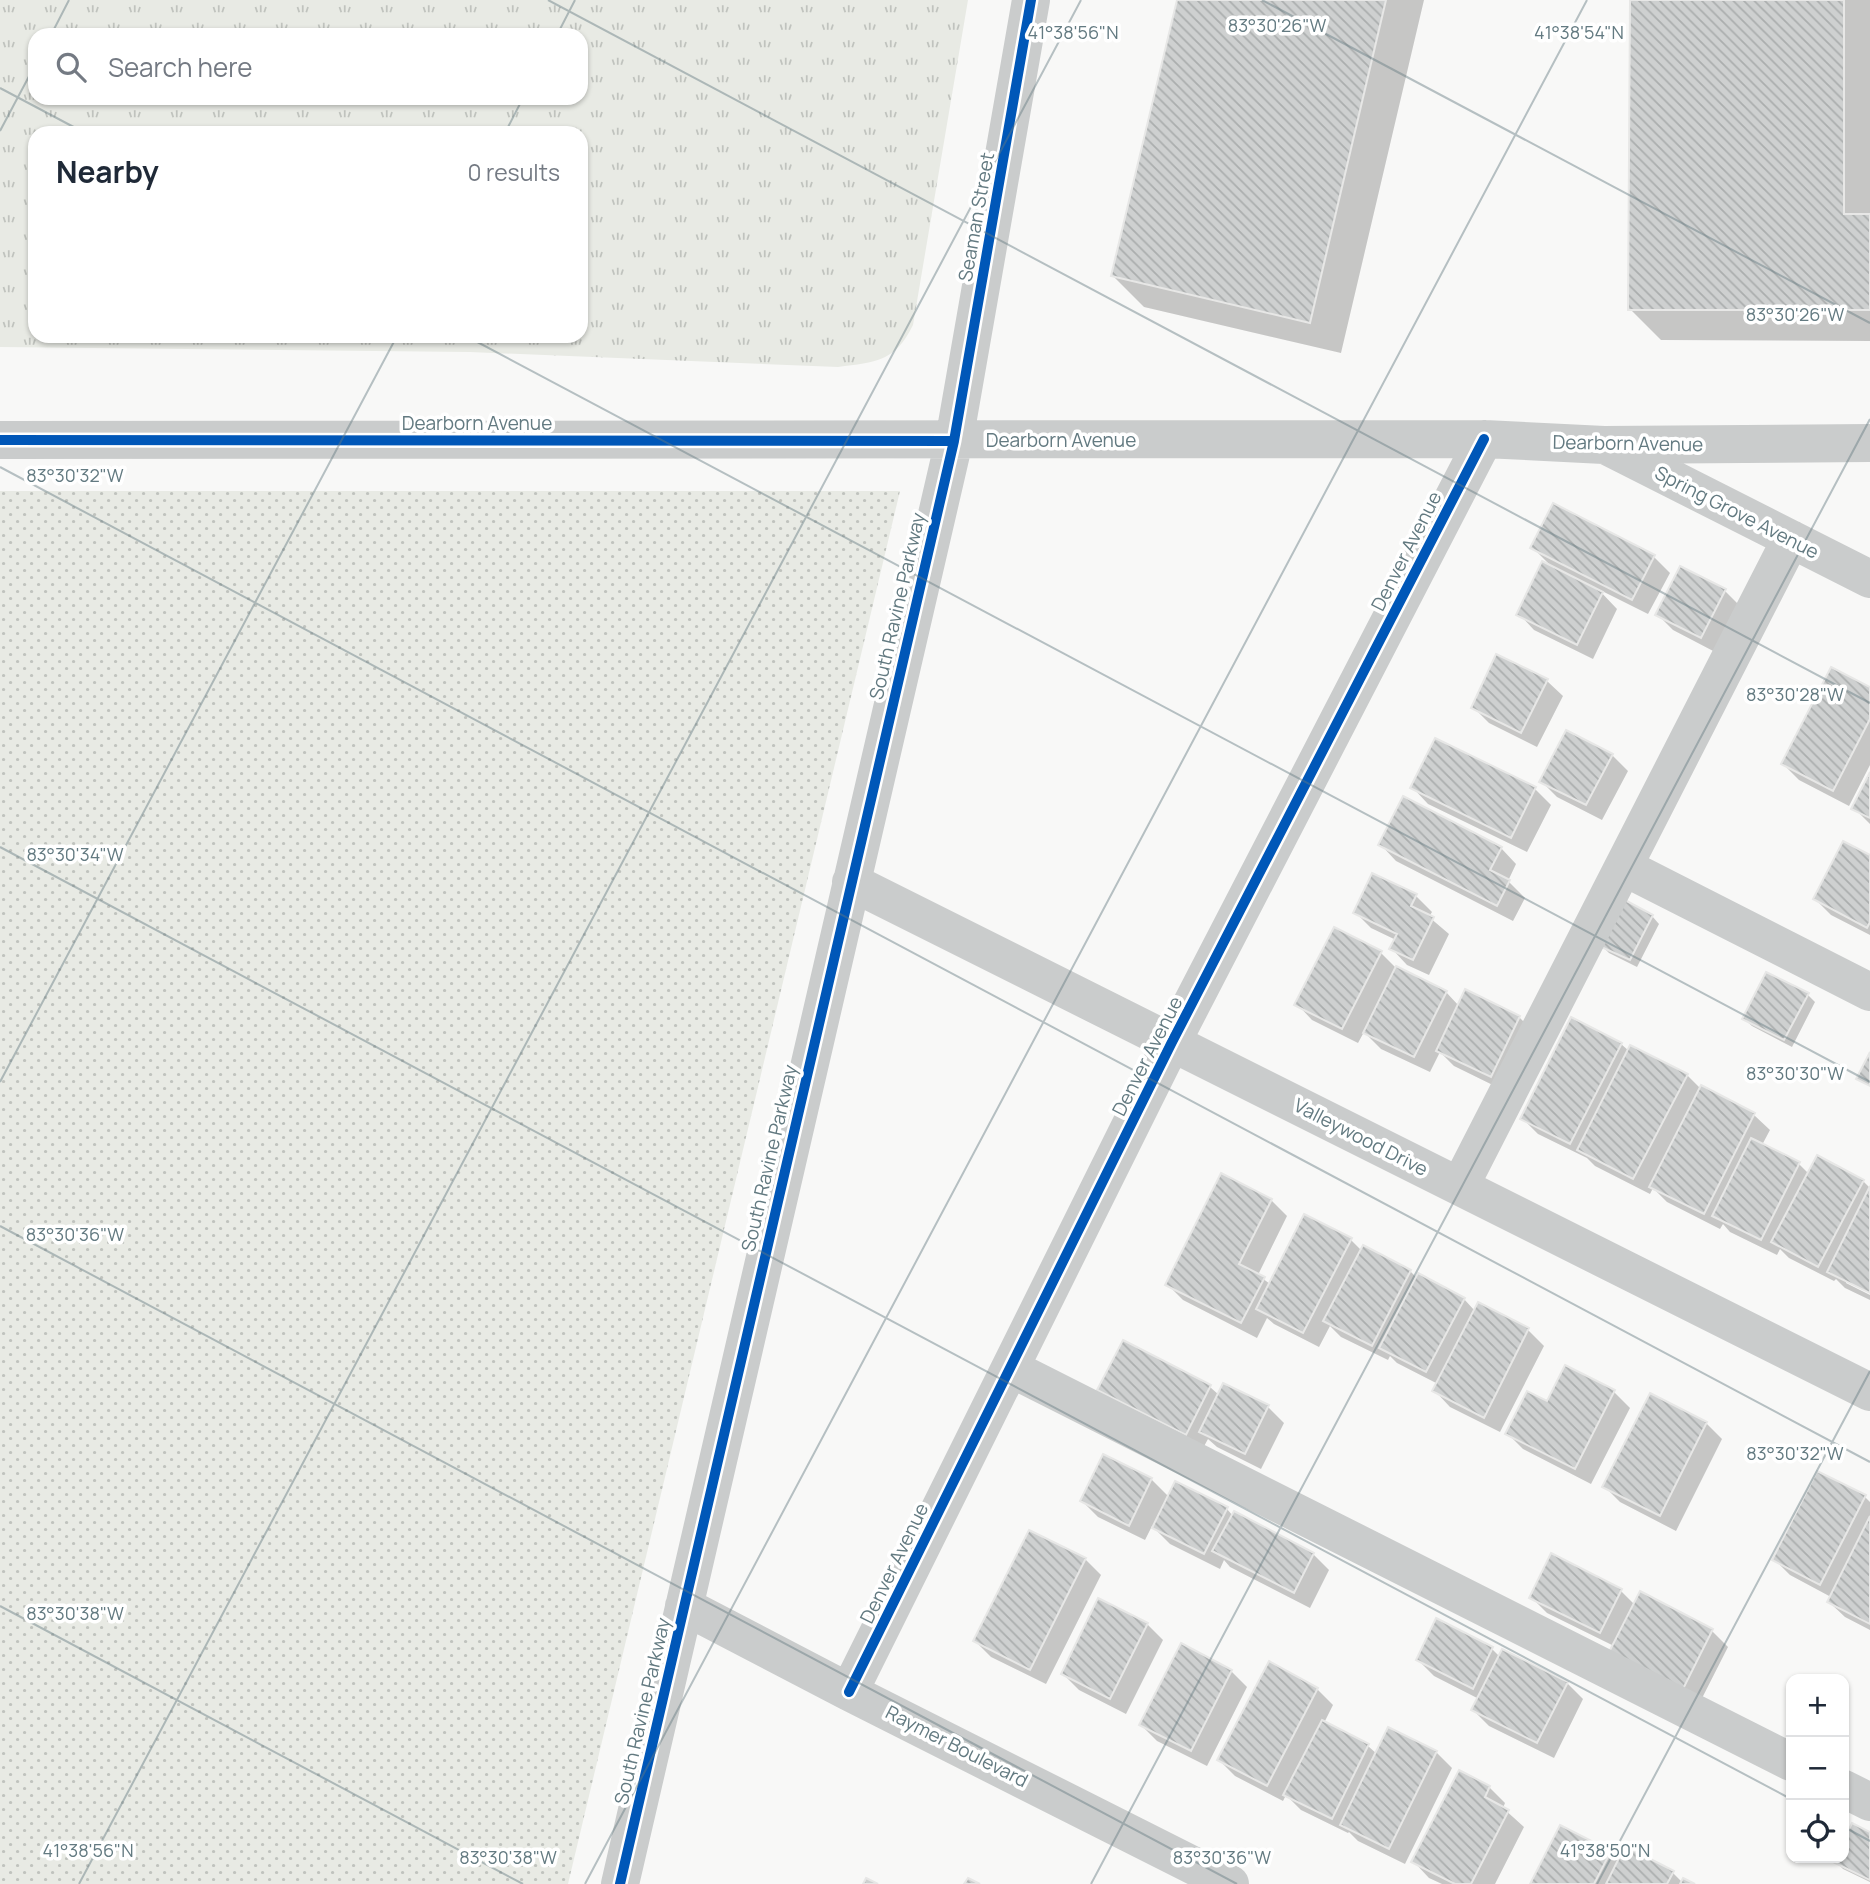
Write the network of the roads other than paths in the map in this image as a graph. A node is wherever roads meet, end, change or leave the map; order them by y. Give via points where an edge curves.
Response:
1 (1031, 0) edge
2 (1484, 439) junction
3 (0, 440) edge
4 (954, 441) junction
5 (1870, 443) edge
6 (1604, 445) junction
7 (1791, 539) junction
8 (1870, 579) edge
9 (1624, 867) junction
10 (851, 882) junction
11 (1870, 992) edge
12 (1172, 1042) junction
13 (1460, 1186) junction
14 (1010, 1368) junction
15 (1870, 1392) edge
16 (684, 1606) junction
17 (849, 1692) junction
18 (1786, 1759) edge
19 (1849, 1792) edge
20 (1870, 1802) edge
21 (620, 1884) edge
22 (1230, 1884) edge

1 - 4 street, Seaman Street
2 - 4 street, Dearborn Avenue
2 - 6 street, Dearborn Avenue
2 - 12 street, Denver Avenue
3 - 4 street, Dearborn Avenue
4 - 10 street, South Ravine Parkway
5 - 6 street, Dearborn Avenue
6 - 7 street, Spring Grove Avenue
7 - 8 street, Spring Grove Avenue
7 - 9 street
9 - 11 street
9 - 13 street
10 - 12 street, Valleywood Drive
10 - 16 street, South Ravine Parkway
12 - 13 street, Valleywood Drive
12 - 14 street, Denver Avenue
13 - 15 street, Valleywood Drive
14 - 17 street, Denver Avenue
14 - 18 street
16 - 17 street, Raymer Boulevard
16 - 21 street, South Ravine Parkway
17 - 22 street, Raymer Boulevard
19 - 20 street

